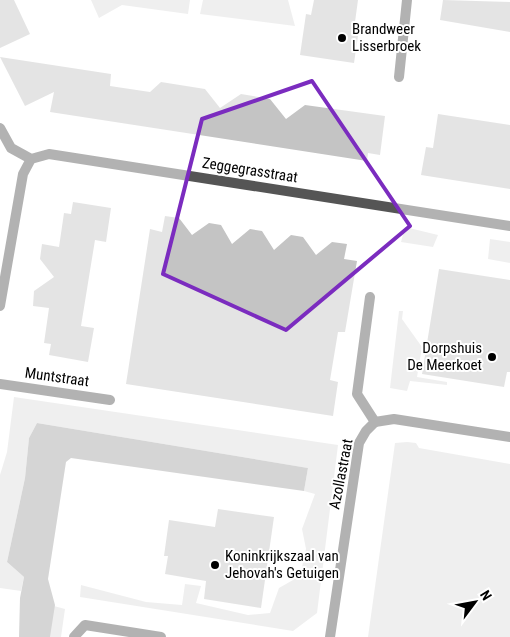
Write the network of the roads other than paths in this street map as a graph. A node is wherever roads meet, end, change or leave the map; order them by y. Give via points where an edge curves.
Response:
1 (407, 0) edge
2 (399, 77) dead end
3 (0, 128) edge
4 (31, 159) junction
5 (510, 226) edge
6 (370, 297) dead end
7 (0, 306) edge
8 (0, 384) edge
9 (110, 400) dead end
10 (375, 422) junction
11 (510, 438) edge
12 (74, 637) edge
13 (161, 637) edge
14 (330, 637) edge

1 - 2 street
3 - 4 street via 11,148
4 - 5 street, Zeggegrasstraat via 49,154
4 - 7 street via 23,174
6 - 10 street via 357,394
8 - 9 street, Muntstraat
10 - 11 street via 394,419
10 - 14 street, Azollastraat via 359,443
12 - 13 street via 85,626

